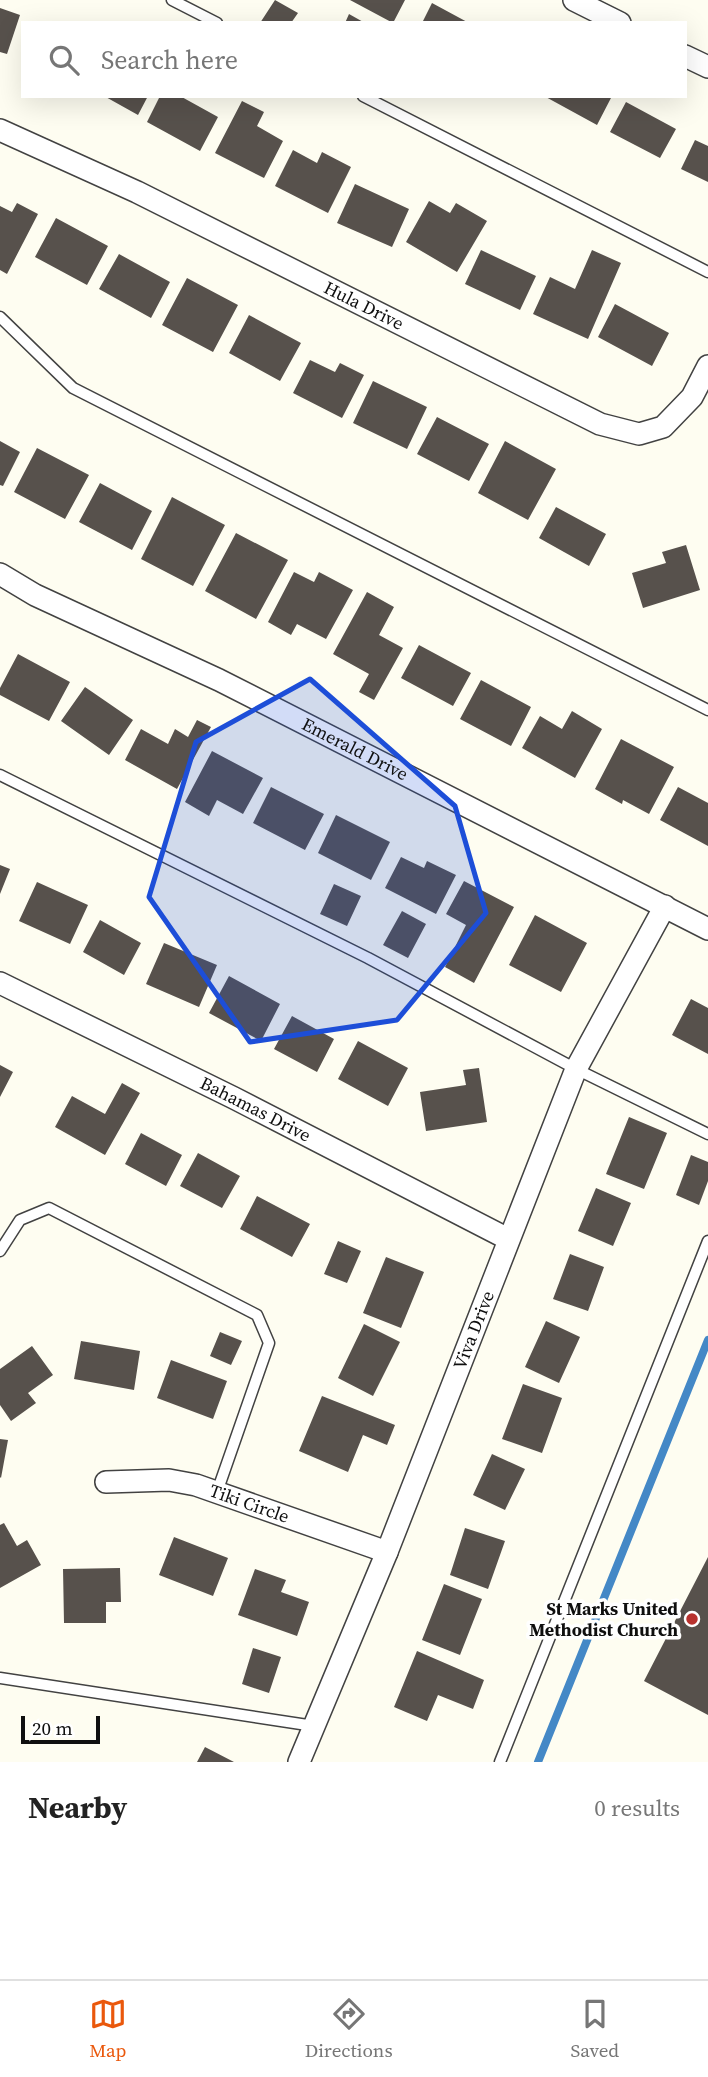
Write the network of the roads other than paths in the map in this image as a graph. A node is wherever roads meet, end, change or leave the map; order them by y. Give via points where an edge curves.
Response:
1 (172, 0) edge
2 (574, 0) edge
3 (213, 21) edge
4 (616, 21) edge
5 (687, 57) edge
6 (708, 67) edge
7 (367, 98) edge
8 (0, 130) edge
9 (708, 272) edge
10 (0, 317) edge
11 (708, 366) edge
12 (0, 574) edge
13 (708, 710) edge
14 (0, 775) edge
15 (665, 906) junction
16 (708, 929) edge
17 (0, 983) edge
18 (576, 1069) junction
19 (708, 1134) edge
20 (508, 1239) junction
21 (708, 1241) edge
22 (0, 1251) edge
23 (106, 1482) dead end
24 (217, 1492) junction
25 (387, 1552) junction
26 (0, 1678) edge
27 (314, 1726) junction
28 (299, 1762) edge
29 (500, 1762) edge

1 - 3 lane
2 - 4 street
5 - 6 street
7 - 9 lane
8 - 11 street, Hula Drive via 137,192 600,424 639,433 663,427 692,397
10 - 13 lane via 73,388
12 - 15 street, Emerald Drive
14 - 18 lane via 368,958
15 - 16 street, Emerald Drive
15 - 18 street, Viva Drive
17 - 20 street, Bahamas Drive
18 - 19 lane
18 - 20 street, Viva Drive
20 - 25 street, Viva Drive
21 - 29 lane
22 - 24 lane via 20,1220 49,1208 257,1315 269,1343
23 - 24 street, Tiki Circle via 169,1480
24 - 25 street, Tiki Circle
25 - 27 street, Viva Drive
26 - 27 lane
27 - 28 street, Viva Drive

